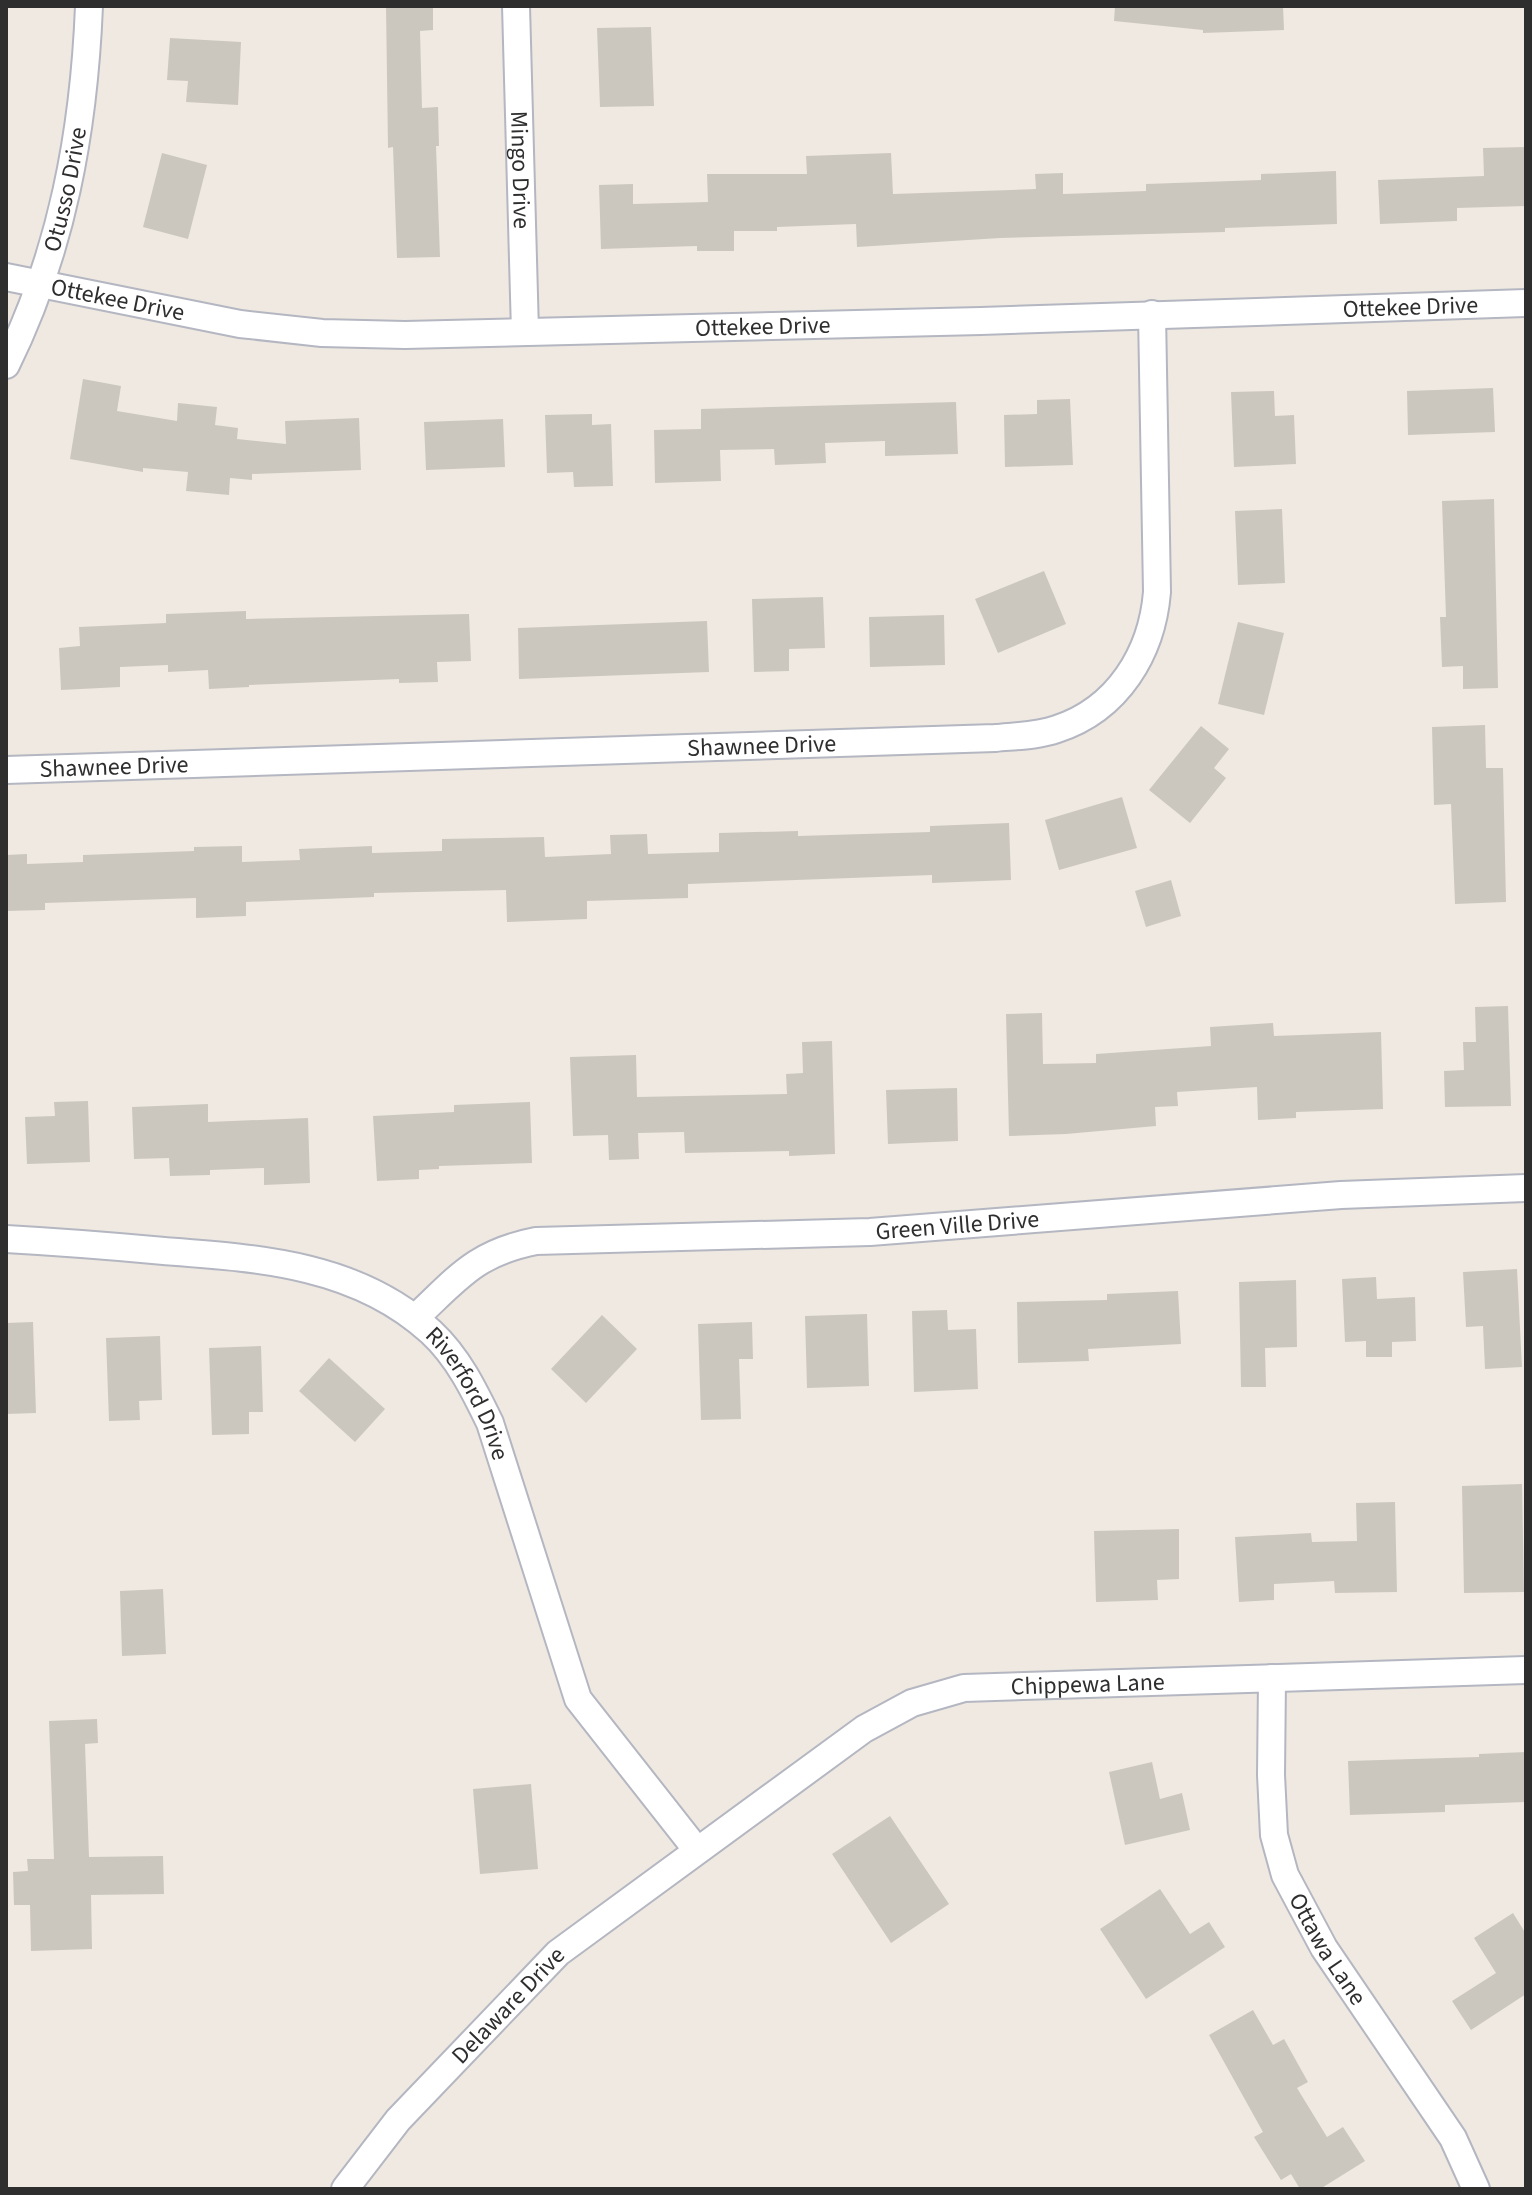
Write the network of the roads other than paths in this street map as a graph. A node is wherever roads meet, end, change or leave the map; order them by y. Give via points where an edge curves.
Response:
1 (89, 6) edge
2 (516, 6) edge
3 (6, 277) edge
4 (41, 284) junction
5 (1526, 303) edge
6 (1152, 314) junction
7 (525, 332) junction
8 (6, 365) edge
9 (6, 770) edge
10 (1526, 1188) edge
11 (6, 1239) edge
12 (415, 1318) junction
13 (1526, 1670) edge
14 (1272, 1678) junction
15 (696, 1849) junction
16 (345, 2189) edge
17 (1476, 2189) edge

1 - 4 street, Otusso Drive via 77,146
2 - 7 street, Mingo Drive
3 - 4 street, Ottekee Drive
4 - 7 street, Ottekee Drive via 240,324 312,332
4 - 8 street, Otusso Drive
5 - 6 street, Ottekee Drive
6 - 7 street, Ottekee Drive
6 - 9 street, Shawnee Drive via 1157,592 1150,636 1129,676 1097,708 1057,729 995,738
10 - 12 street, Green Ville Drive via 1341,1195 870,1232 536,1241 510,1246 471,1265
11 - 12 street, Riverford Drive via 242,1257 304,1267 382,1296
12 - 15 street, Riverford Drive via 447,1349 472,1384 490,1423 578,1699
13 - 14 street, Chippewa Lane
14 - 15 street, Chippewa Lane via 964,1688 912,1703 864,1729
14 - 17 street, Ottawa Lane via 1274,1835 1285,1875 1324,1948 1453,2138
15 - 16 street, Delaware Drive via 558,1953 398,2120

